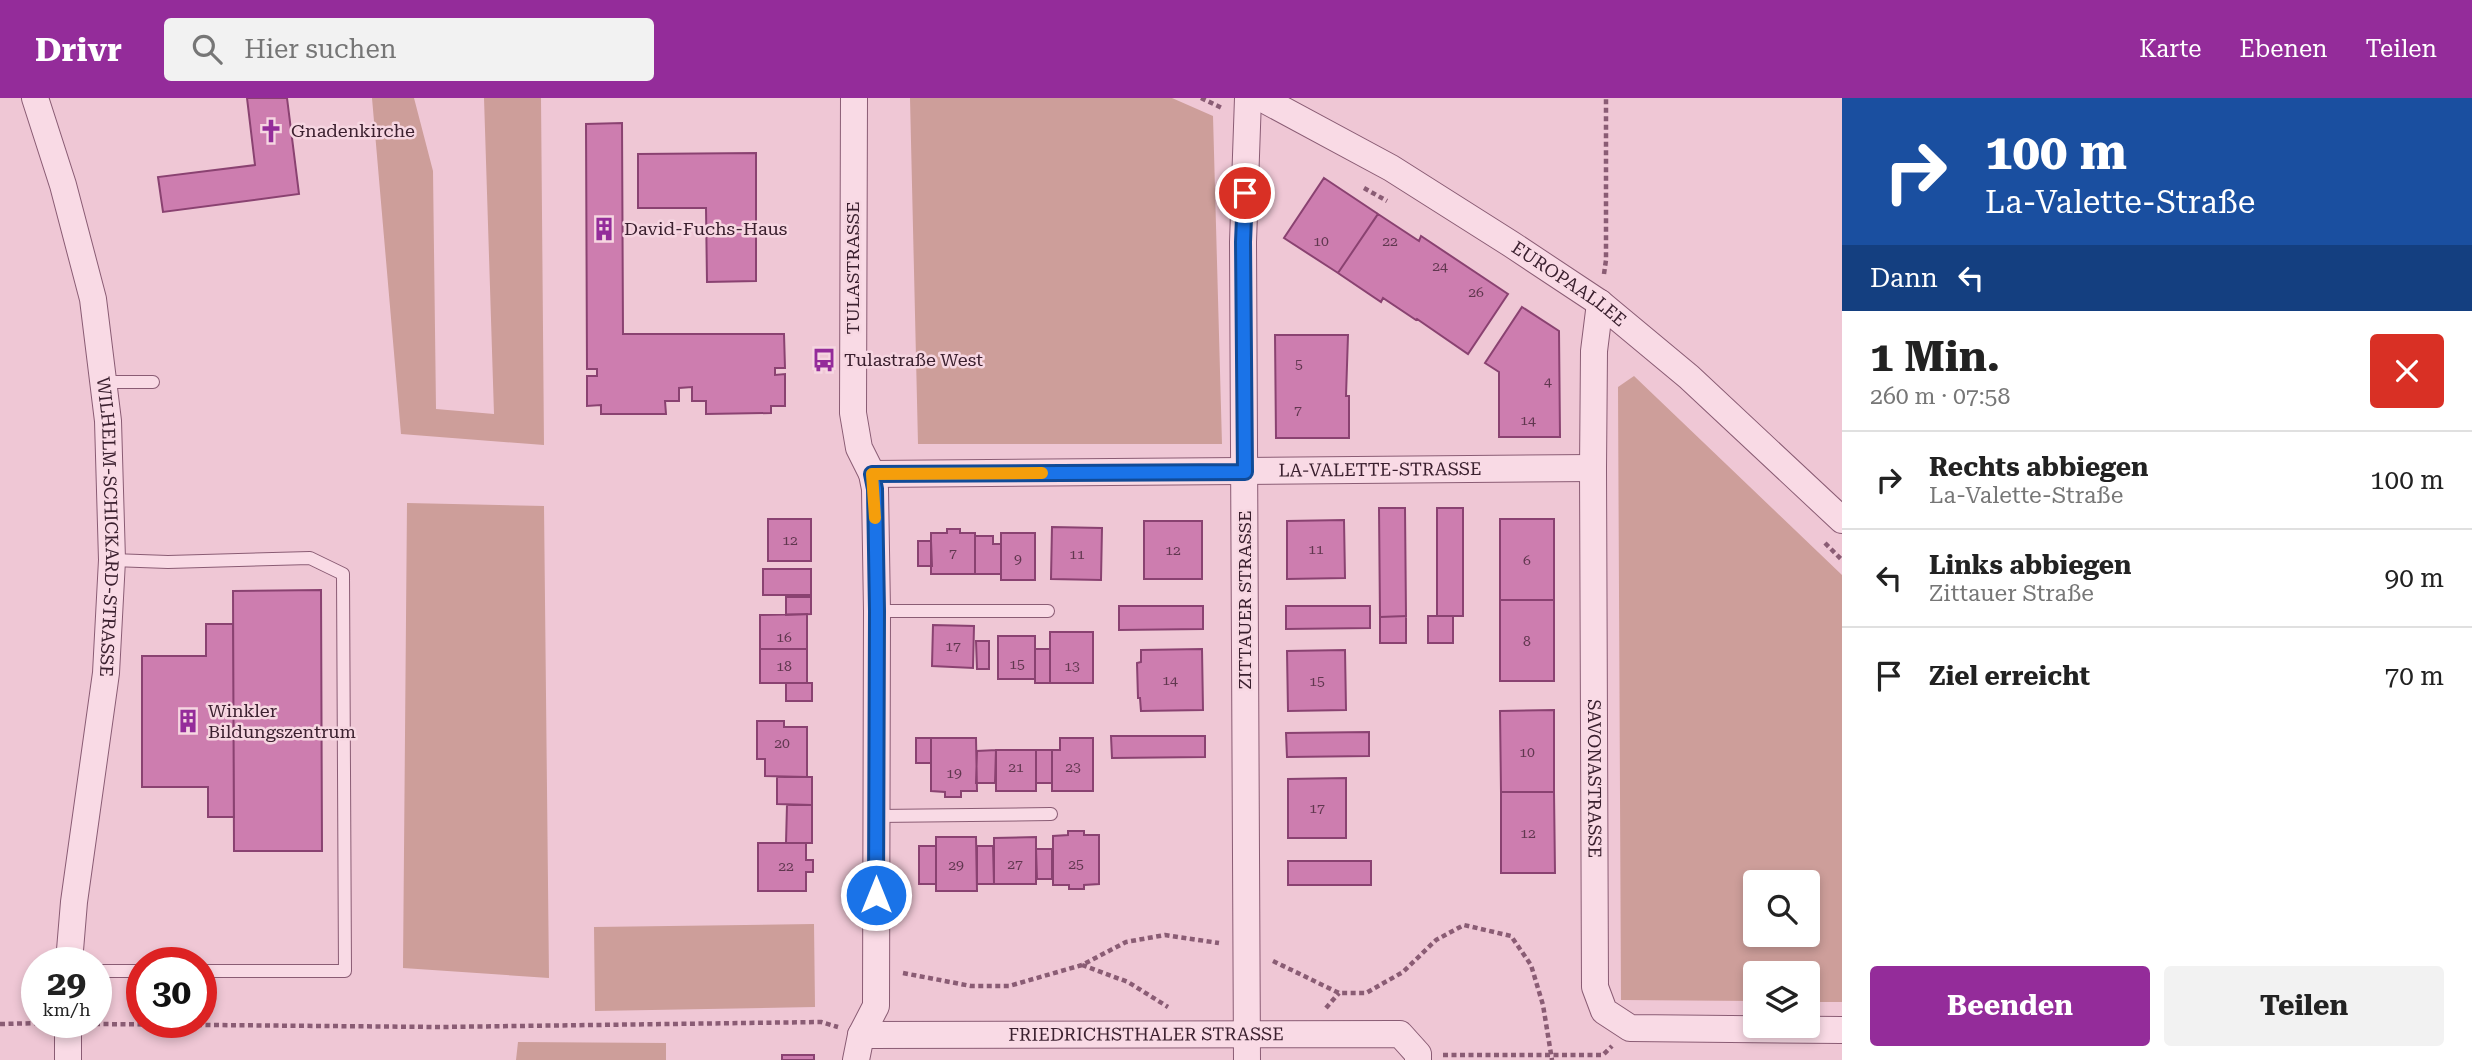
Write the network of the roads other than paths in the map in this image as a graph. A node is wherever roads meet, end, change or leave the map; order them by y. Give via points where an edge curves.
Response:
1 (35, 98) edge
2 (854, 98) edge
3 (1252, 105) edge
4 (1600, 303) junction
5 (103, 382) junction
6 (153, 382) dead end
7 (1593, 468) junction
8 (1245, 472) junction
9 (872, 474) junction
10 (1842, 520) edge
11 (113, 560) junction
12 (877, 611) junction
13 (1048, 611) dead end
14 (1051, 814) dead end
15 (877, 816) junction
16 (70, 947) edge
17 (217, 971) edge
18 (1842, 1030) edge
19 (1247, 1033) junction
20 (68, 1038) edge
21 (859, 1047) edge
22 (1418, 1057) edge
23 (68, 1060) edge
24 (1247, 1060) edge

1 - 5 street, WILHELM-SCHICKARD-STRASSE via 93,299
2 - 9 street, TULASTRASSE via 853,413 859,447
3 - 4 street, EUROPAALLEE via 1391,168
3 - 8 street, ZITTAUER STRASSE via 1243,242
4 - 7 street, SAVONASTRASSE via 1594,351
4 - 10 street, EUROPAALLEE via 1689,377
5 - 6 lane
5 - 11 street, WILHELM-SCHICKARD-STRASSE
7 - 8 street, LA-VALETTE-STRASSE
7 - 18 street, SAVONASTRASSE via 1595,987 1604,1011 1630,1028
8 - 9 street, LA-VALETTE-STRASSE
8 - 19 street, ZITTAUER STRASSE
9 - 12 street, TULASTRASSE
11 - 16 street, WILHELM-SCHICKARD-STRASSE via 106,673
11 - 17 lane via 310,558 343,574 345,971
12 - 13 lane
12 - 15 street, TULASTRASSE
14 - 15 lane
15 - 21 street, TULASTRASSE via 877,1006
19 - 21 street, FRIEDRICHSTHALER STRASSE
19 - 22 street, FRIEDRICHSTHALER STRASSE via 1400,1034
19 - 24 street, ZITTAUER STRASSE
20 - 23 street

